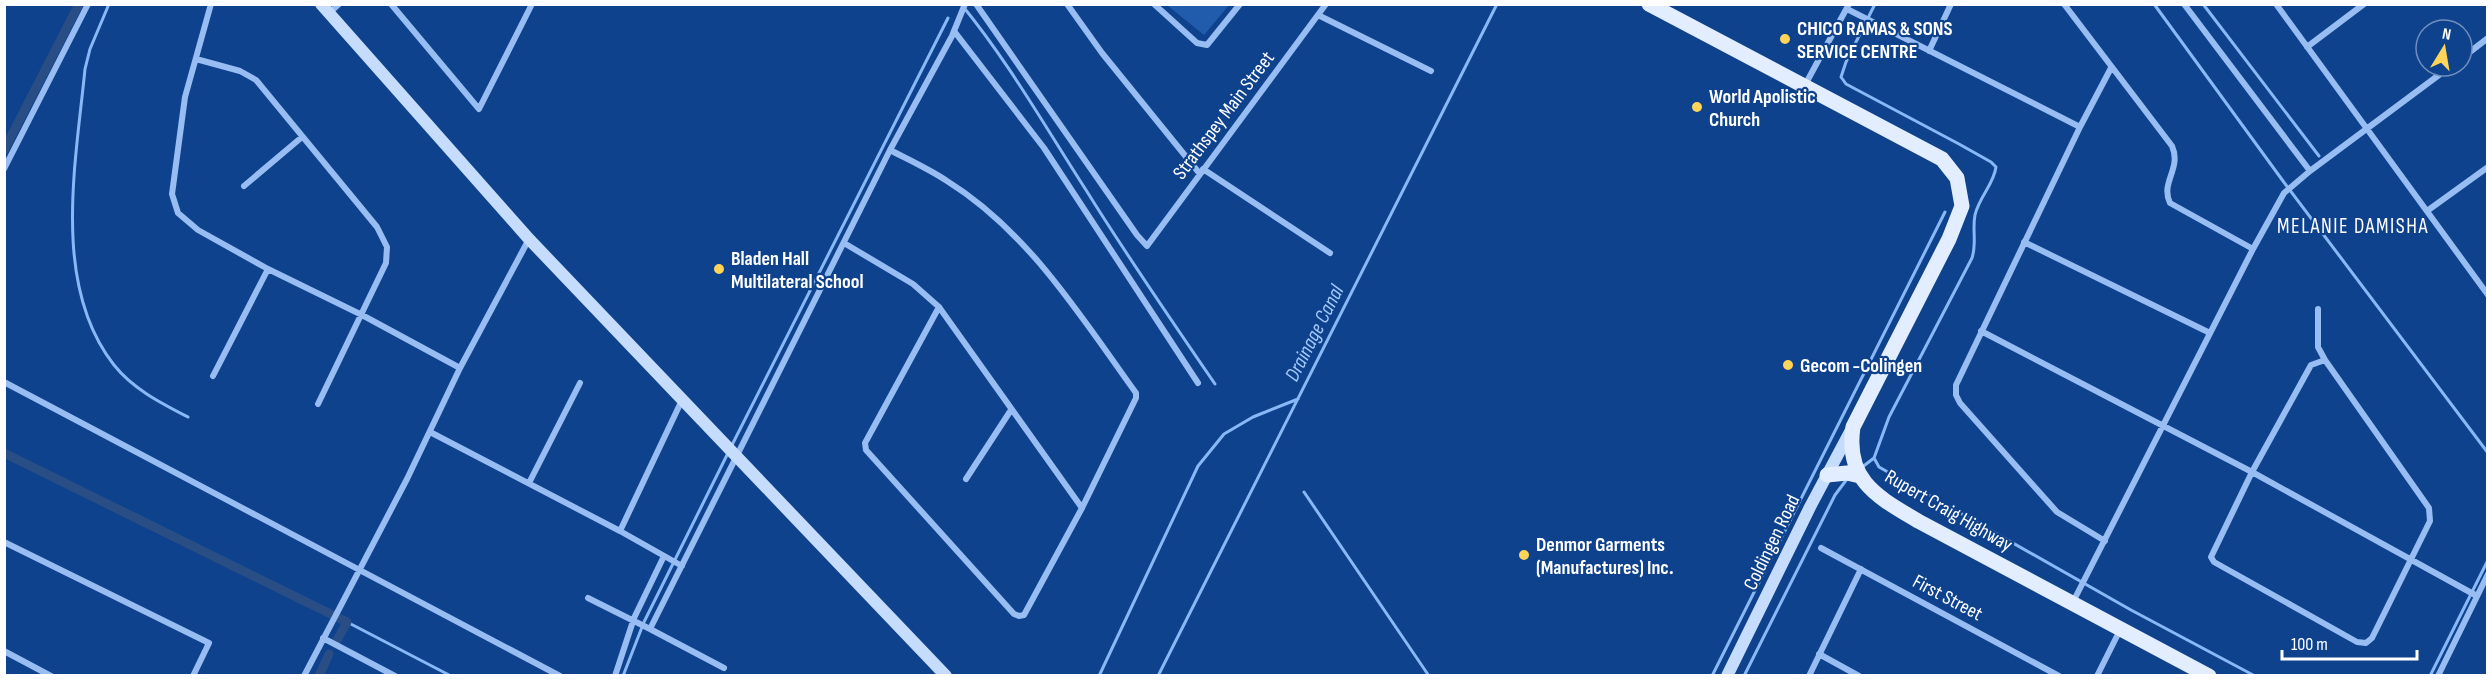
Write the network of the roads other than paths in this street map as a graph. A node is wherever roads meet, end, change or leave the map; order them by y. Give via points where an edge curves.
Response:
1 (88, 4) edge
2 (211, 4) edge
3 (339, 4) edge
4 (391, 4) edge
5 (532, 4) edge
6 (965, 4) edge
7 (976, 4) edge
8 (1067, 4) edge
9 (1154, 4) edge
10 (1240, 4) edge
11 (1315, 4) edge
12 (1649, 4) edge
13 (1951, 4) edge
14 (2064, 4) edge
15 (2184, 4) edge
16 (2276, 4) edge
17 (2364, 4) edge
18 (1848, 7) edge
19 (325, 9) edge
20 (1322, 10) edge
21 (954, 31) junction
22 (2487, 38) edge
23 (2307, 47) junction
24 (2474, 48) edge
25 (1929, 51) junction
26 (196, 59) junction
27 (2111, 68) junction
28 (1431, 71) dead end
29 (2435, 78) edge
30 (1805, 86) junction
31 (2080, 127) junction
32 (2367, 129) junction
33 (302, 137) junction
34 (890, 150) junction
35 (2487, 166) edge
36 (4, 169) edge
37 (1202, 171) junction
38 (2310, 171) junction
39 (244, 186) dead end
40 (2427, 211) junction
41 (529, 239) junction
42 (2024, 242) junction
43 (844, 243) junction
44 (2253, 249) junction
45 (1330, 253) dead end
46 (268, 269) junction
47 (2487, 292) edge
48 (939, 307) junction
49 (2318, 309) dead end
50 (362, 315) junction
51 (1981, 331) junction
52 (2210, 333) junction
53 (2325, 360) junction
54 (460, 368) junction
55 (213, 376) dead end
56 (4, 382) edge
57 (1198, 383) dead end
58 (580, 384) dead end
59 (682, 400) junction
60 (318, 404) dead end
61 (1011, 410) junction
62 (2164, 425) junction
63 (1853, 427) junction
64 (430, 432) junction
65 (737, 458) junction
66 (2252, 472) junction
67 (1827, 475) junction
68 (1860, 476) junction
69 (966, 479) dead end
70 (529, 483) junction
71 (1082, 508) junction
72 (620, 531) junction
73 (2105, 541) junction
74 (4, 542) edge
75 (1821, 548) dead end
76 (664, 556) junction
77 (2411, 560) junction
78 (682, 566) junction
79 (359, 568) junction
80 (1861, 569) junction
81 (2487, 574) edge
82 (2486, 583) edge
83 (2477, 596) junction
84 (588, 598) dead end
85 (2073, 602) junction
86 (633, 620) junction
87 (650, 628) junction
88 (2121, 628) junction
89 (323, 638) junction
90 (4, 651) edge
91 (1819, 654) junction
92 (724, 668) dead end
93 (51, 675) edge
94 (193, 675) edge
95 (304, 675) edge
96 (395, 675) edge
97 (560, 675) edge
98 (615, 675) edge
99 (946, 675) edge
100 (1727, 675) edge
101 (1809, 675) edge
102 (1859, 675) edge
103 (2059, 675) edge
104 (2097, 675) edge
105 (2209, 675) edge
106 (2438, 675) edge

1 - 36 street
2 - 26 street
3 - 19 street
4 - 5 street via 479,109
6 - 21 street
7 - 37 street, Strathspey Main Street via 1147,246
8 - 37 street via 1102,53
9 - 10 street via 1197,43 1207,45
11 - 20 street
12 - 30 main road, Rupert Craig Highway
13 - 25 street
14 - 27 street
15 - 38 street
16 - 23 street
17 - 23 street
18 - 25 street
18 - 30 street
19 - 41 main road
20 - 28 street
20 - 37 street, Strathspey Main Street
21 - 34 street
21 - 57 street via 1044,148
22 - 24 street
23 - 32 street
25 - 31 street
26 - 33 street via 240,71 256,80
26 - 46 street via 185,97 176,158 172,194 178,213 198,230
27 - 31 street
27 - 44 street via 2172,146 2176,163 2167,190 2170,203
29 - 32 street
30 - 63 main road, Rupert Craig Highway via 1942,159 1957,178 1961,192 1962,206 1949,239
31 - 42 street
32 - 38 street
32 - 40 street
33 - 39 street
33 - 50 street via 377,227 387,247 386,263
34 - 43 street
34 - 71 street via 948,181 1034,255 1136,393
35 - 40 street
37 - 45 street
38 - 44 street via 2284,193
40 - 47 street
41 - 54 street
41 - 59 main road
42 - 51 street
42 - 52 street
43 - 48 street via 913,284
43 - 65 street
44 - 52 street
46 - 50 street
46 - 55 street
48 - 61 street
48 - 71 street via 865,443 866,450 1019,616 1024,615
49 - 53 street via 2319,347
50 - 54 street
50 - 60 street
51 - 62 street
51 - 73 street via 1956,385 1960,403 2057,512
52 - 62 street
53 - 66 street via 2311,365
53 - 77 street via 2429,508 2430,521
54 - 64 street
56 - 79 street
58 - 70 street
59 - 65 main road
59 - 72 street
61 - 69 street
61 - 71 street
62 - 66 street
62 - 73 street
63 - 67 main road, Coldingen Road
63 - 68 main road, Rupert Craig Highway via 1853,454
64 - 70 street
64 - 79 street
65 - 78 street
65 - 99 main road
66 - 77 street
66 - 77 street via 2211,557 2214,562 2357,642 2366,643 2372,638
67 - 68 main road
67 - 100 main road, Coldingen Road
68 - 85 main road, Rupert Craig Highway via 1877,496 1918,521
70 - 72 street
72 - 76 street
73 - 85 street
74 - 94 street via 209,643
75 - 80 street, First Street
76 - 78 street
76 - 86 street
77 - 83 street
78 - 87 street
79 - 89 street
79 - 97 street
80 - 91 street
80 - 103 street, First Street
81 - 82 street
82 - 83 street
83 - 106 street
84 - 86 street
85 - 88 main road, Rupert Craig Highway
86 - 87 street
86 - 98 street
87 - 92 street
88 - 104 street
88 - 105 main road, Rupert Craig Highway
89 - 95 street
89 - 96 street
90 - 93 street
91 - 101 street
91 - 102 street

